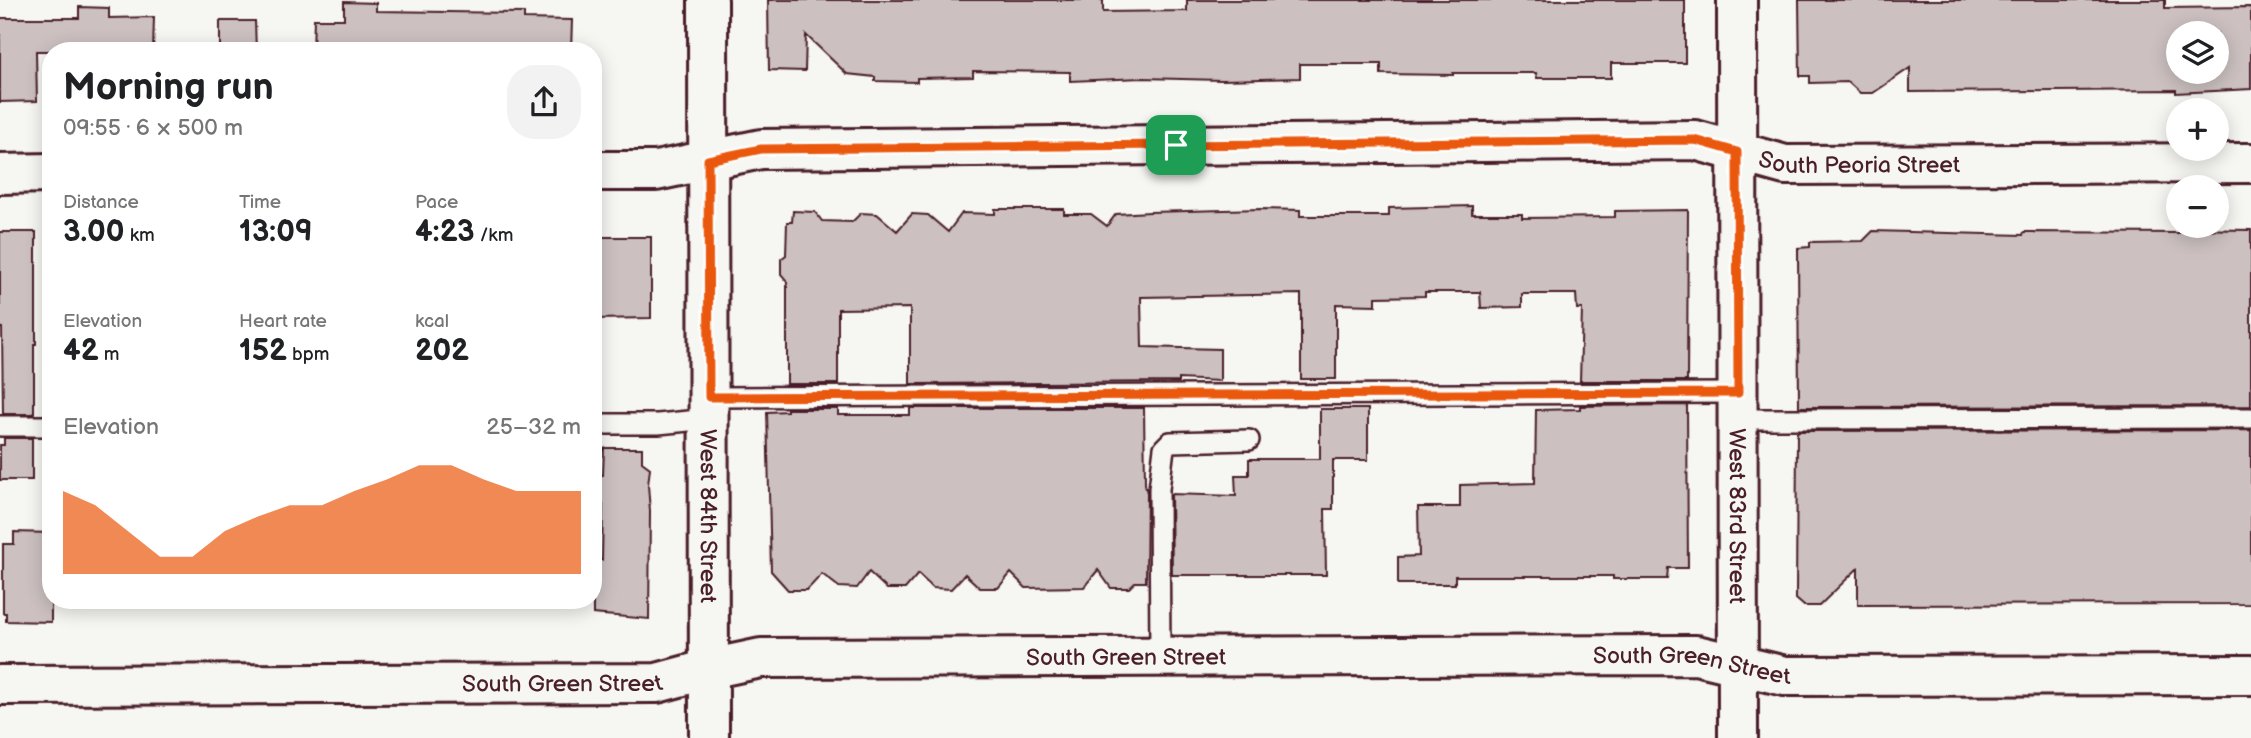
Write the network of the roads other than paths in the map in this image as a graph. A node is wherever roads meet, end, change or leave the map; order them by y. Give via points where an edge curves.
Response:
1 (708, 0) edge
2 (1737, 0) edge
3 (1737, 152) junction
4 (708, 160) junction
5 (2251, 163) edge
6 (602, 171) edge
7 (42, 173) edge
8 (0, 174) edge
9 (1737, 406) junction
10 (709, 408) junction
11 (2251, 418) edge
12 (602, 424) edge
13 (0, 426) edge
14 (42, 426) edge
15 (1249, 440) dead end
16 (1160, 657) junction
17 (1738, 666) junction
18 (709, 669) junction
19 (2251, 675) edge
20 (0, 685) edge
21 (709, 738) edge
22 (1738, 738) edge

1 - 4 street, West 84th Street
2 - 3 street, West 83rd Street
3 - 4 street, South Peoria Street via 1695,140 761,149
3 - 5 street, South Peoria Street via 1785,165
3 - 9 street, West 83rd Street
4 - 6 street, South Peoria Street via 656,171
4 - 10 street, West 84th Street
7 - 8 street
9 - 10 lane
9 - 11 lane
9 - 17 street, West 83rd Street
10 - 12 lane via 658,424
10 - 18 street, West 84th Street
13 - 14 lane
15 - 16 lane via 1170,442 1164,448 1159,489
16 - 17 street, South Green Street via 1696,655
16 - 18 street, South Green Street via 761,658
17 - 19 street, South Green Street via 1785,676
17 - 22 street, West 83rd Street
18 - 20 street, South Green Street via 657,683
18 - 21 street, West 84th Street

